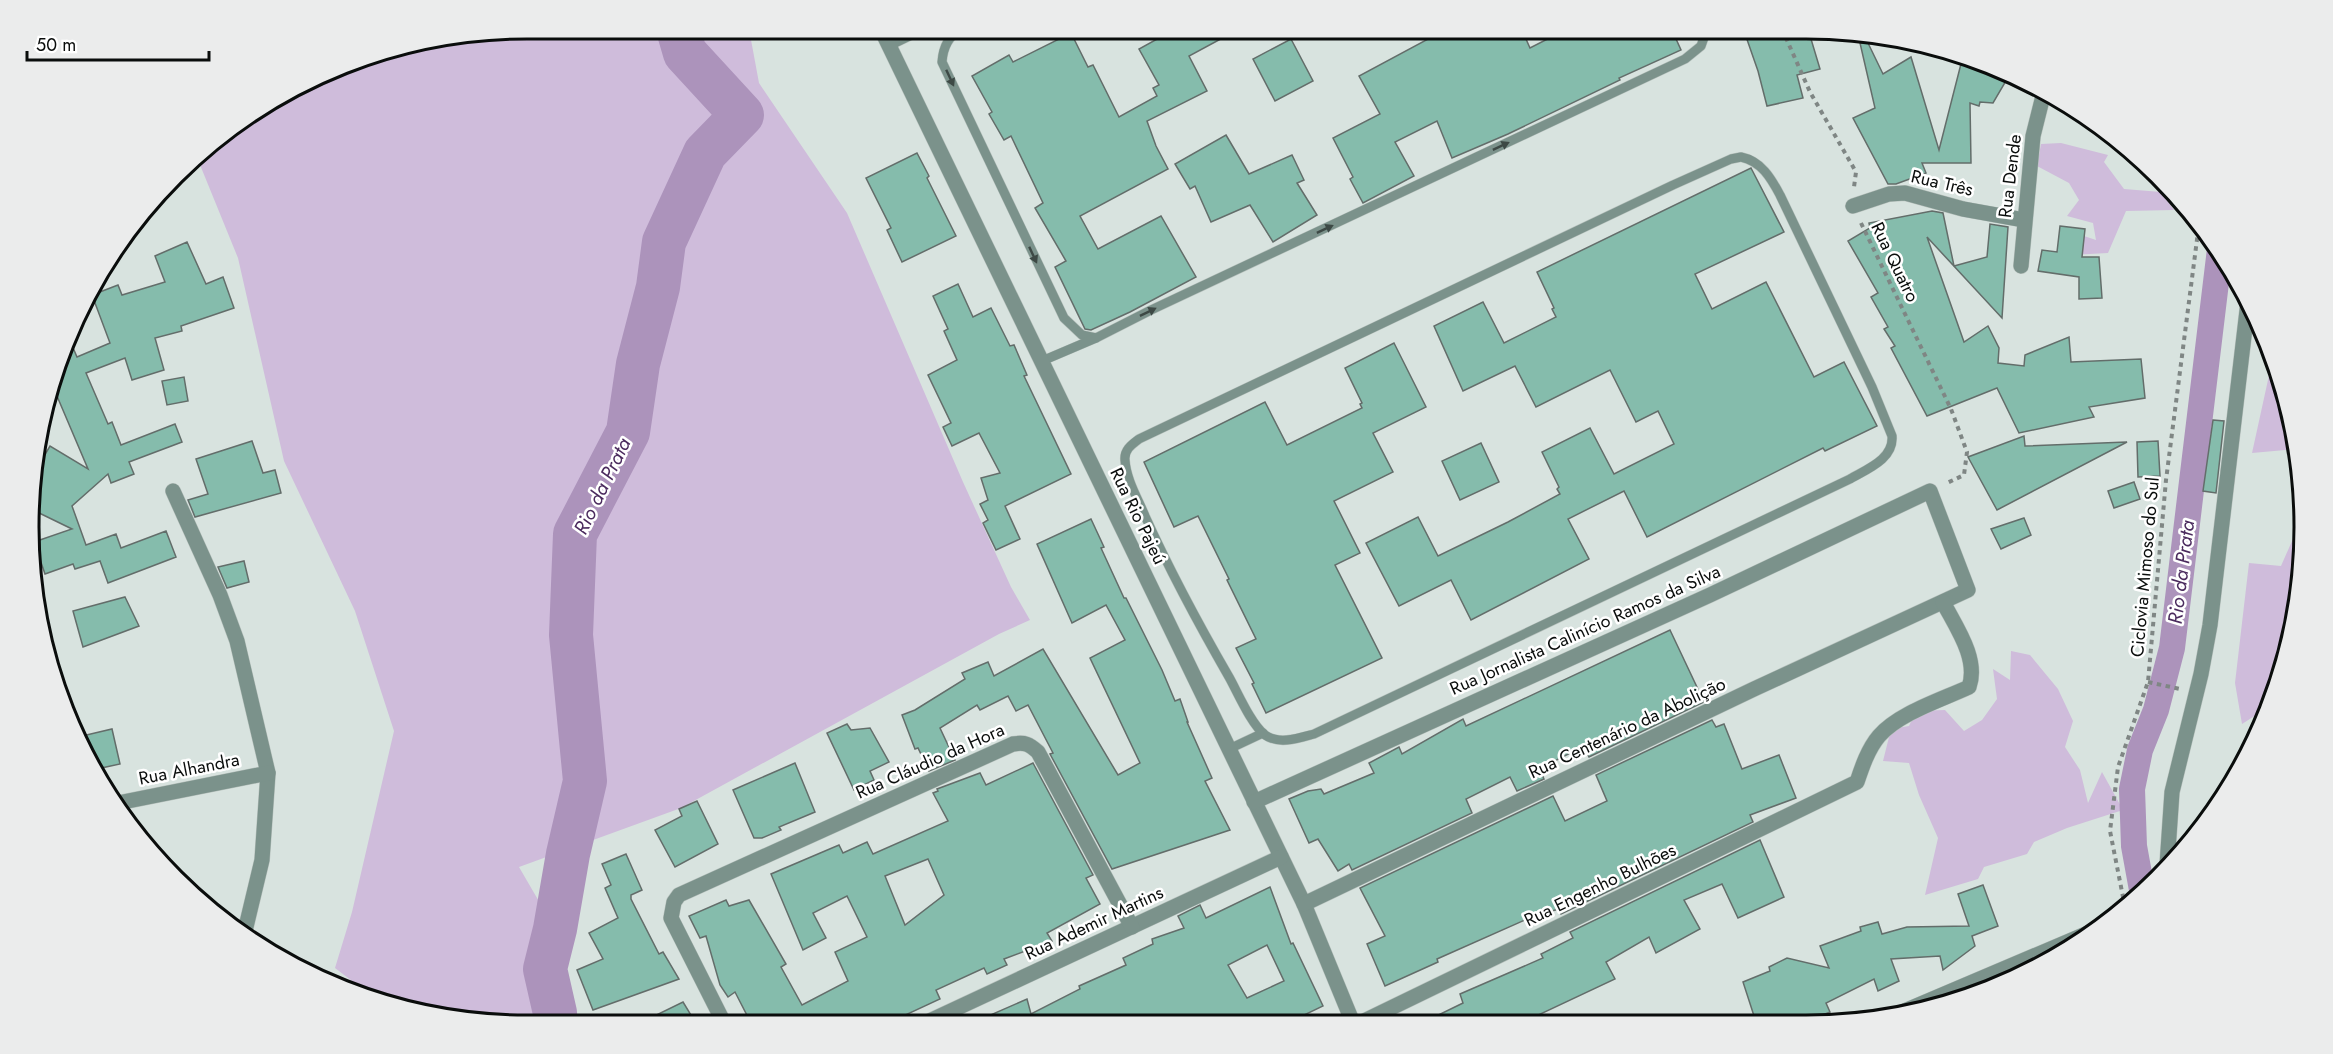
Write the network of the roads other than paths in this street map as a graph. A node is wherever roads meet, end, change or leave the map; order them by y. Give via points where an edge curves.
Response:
1 (886, 39) edge
2 (903, 39) edge
3 (950, 39) edge
4 (1703, 39) edge
5 (889, 46) junction
6 (2042, 100) edge
7 (1853, 206) road end
8 (2024, 220) junction
9 (2021, 266) dead end
10 (2246, 316) edge
11 (1096, 338) junction
12 (1042, 361) junction
13 (173, 491) dead end
14 (1930, 491) joint
15 (1943, 602) junction
16 (1263, 733) junction
17 (1229, 749) junction
18 (268, 774) junction
19 (1254, 802) junction
20 (124, 803) edge
21 (2168, 855) edge
22 (1281, 857) junction
23 (1304, 904) junction
24 (247, 926) edge
25 (1132, 927) junction
26 (2054, 948) edge
27 (1942, 995) edge
28 (720, 1015) edge
29 (942, 1015) edge
30 (1350, 1015) edge
31 (1376, 1015) edge

1 - 5 street, Rua Rio Pajeú
2 - 5 lane
3 -> 11 lane via 942,62 1064,318 1082,335
11 -> 4 lane via 1685,59 1701,46
5 - 12 street, Rua Rio Pajeú
6 - 8 street, Rua Dende
7 - 8 street, Rua Três via 1905,193
8 - 9 street, Rua Dende
10 - 21 street via 2218,562 2201,674 2172,792
11 - 12 lane
12 - 17 street, Rua Rio Pajeú
13 - 18 street via 237,641
14 - 15 street, Rua Centenário da Abolição via 1968,590
14 - 19 street, Rua Jornalista Calinício Ramos da Silva via 1710,596
15 - 23 street, Rua Centenário da Abolição
15 - 31 street, Rua Engenho Bulhões via 1969,654 1973,676 1969,687 1898,720 1878,737 1857,782
16 - 16 lane via 1287,740 1314,734 1850,479 1888,453 1892,436 1872,387 1780,195 1761,167 1741,157 1707,169 1139,439 1128,448 1124,457 1127,471 1157,542 1198,624
16 - 17 lane
17 - 19 street, Rua Rio Pajeú
18 - 20 street, Rua Alhandra
18 - 24 street via 262,860
19 - 22 street, Rua Rio Pajeú
22 - 23 street, Rua Rio Pajeú
22 - 25 street, Rua Ademir Martins
23 - 30 street, Rua Rio Pajeú
25 - 28 street, Rua Cláudio da Hora via 1038,752 1029,744 1013,744 679,895 671,918
25 - 29 street, Rua Ademir Martins
26 - 27 street

